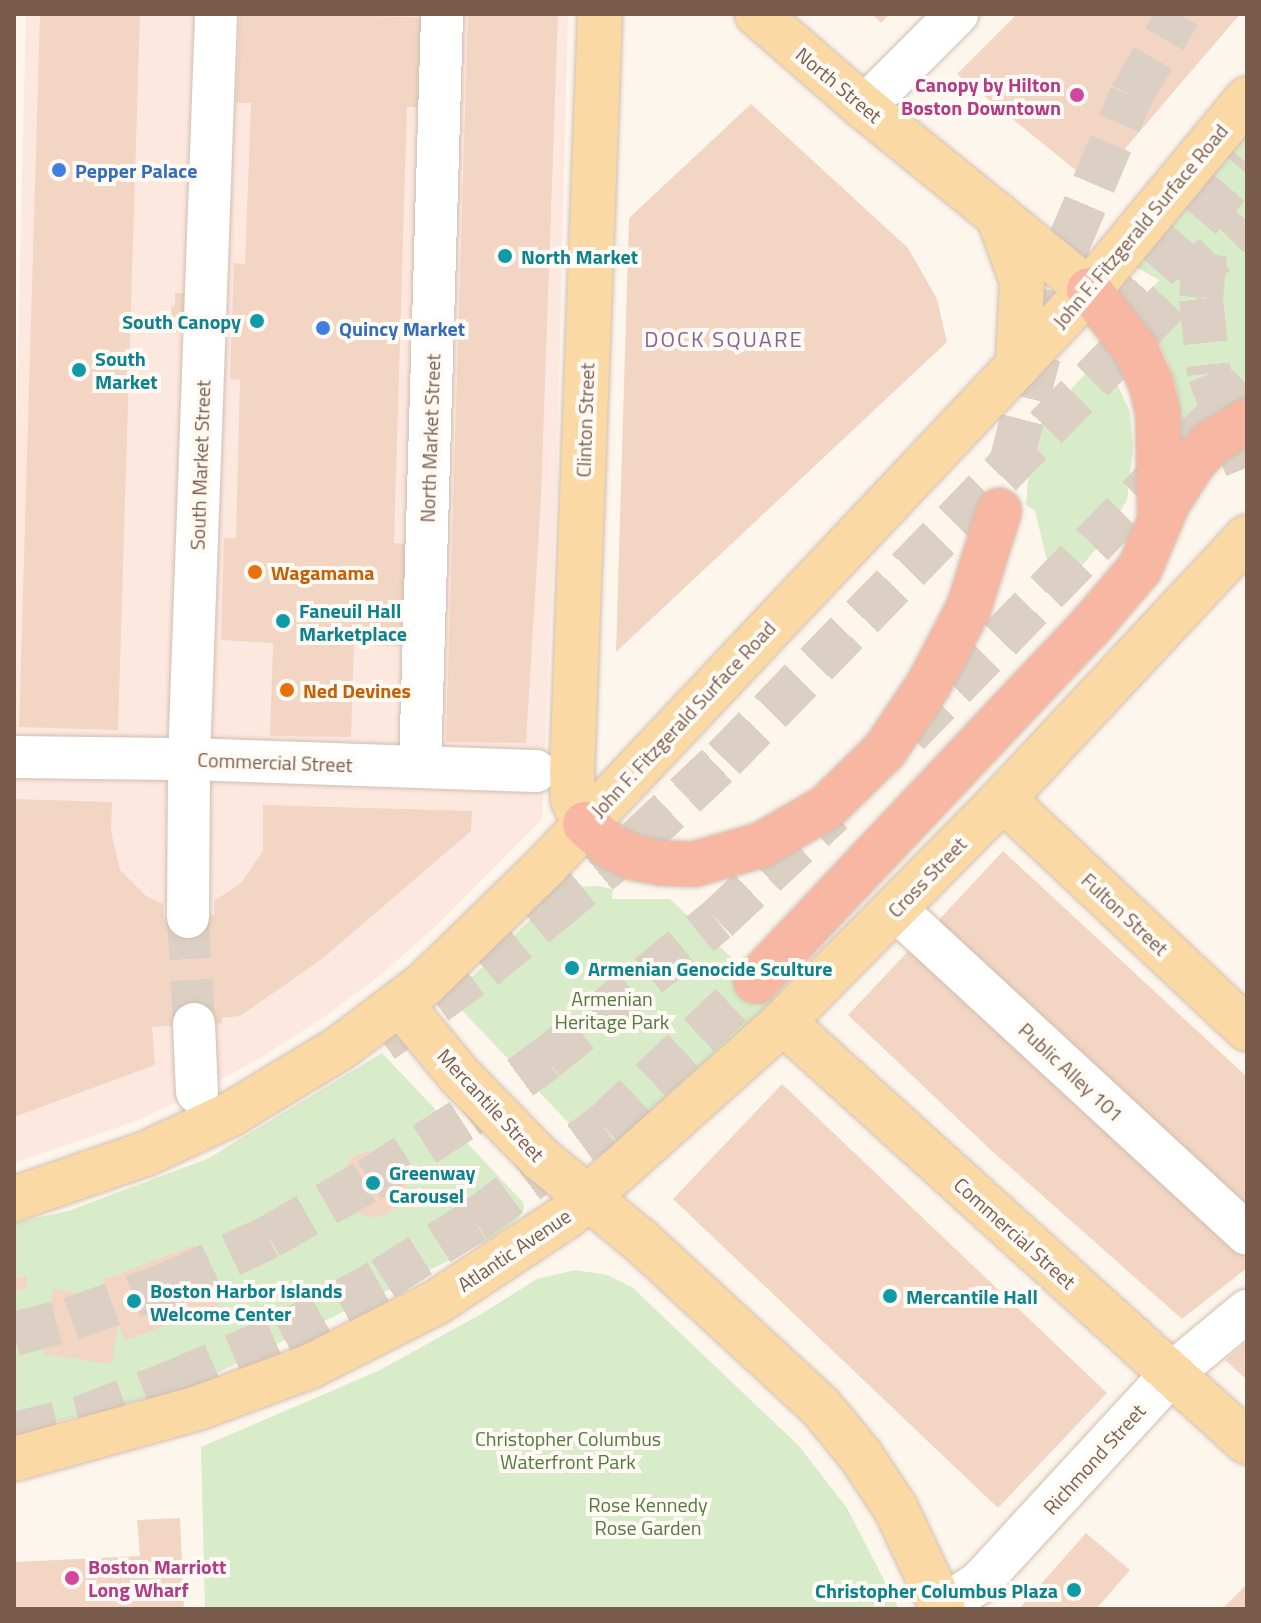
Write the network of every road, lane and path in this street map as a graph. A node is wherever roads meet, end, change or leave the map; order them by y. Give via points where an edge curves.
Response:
1 (216, 14) edge
2 (442, 14) edge
3 (600, 14) edge
4 (757, 14) edge
5 (957, 14) edge
6 (1247, 99) edge
7 (864, 107) junction
8 (997, 213) junction
9 (1089, 290) junction
10 (1018, 365) junction
11 (1247, 421) tunnel mouth
12 (999, 511) dead end
13 (1160, 523) junction
14 (1247, 537) edge
15 (14, 757) edge
16 (189, 759) junction
17 (420, 766) junction
18 (536, 771) dead end
19 (1003, 799) junction
20 (585, 824) junction
21 (895, 909) junction
22 (188, 917) tunnel mouth
23 (756, 981) tunnel mouth
24 (401, 1005) junction
25 (783, 1022) junction
26 (194, 1024) tunnel mouth
27 (1247, 1029) edge
28 (197, 1092) dead end
29 (589, 1198) junction
30 (14, 1199) edge
31 (1247, 1234) edge
32 (1247, 1311) edge
33 (1171, 1374) junction
34 (1247, 1442) edge
35 (14, 1459) edge
36 (943, 1608) edge

1 - 16 street, South Market Street
2 - 17 street, North Market Street
3 - 20 main road, Clinton Street via 572,773 573,799
4 - 7 main road, North Street
5 - 7 street
6 - 9 main road, John F. Fitzgerald Surface Road
7 - 8 main road, North Street
8 - 9 main road, North Street
8 - 10 main road via 1022,281
9 - 10 main road, John F. Fitzgerald Surface Road
9 - 13 highway via 1136,350 1155,398
10 - 20 main road, John F. Fitzgerald Surface Road
11 - 13 highway via 1202,452 1173,493
12 - 20 highway via 969,607 929,684 885,750 827,807 761,845 695,864 635,858 610,846
13 - 23 highway via 1140,568 1089,628
14 - 19 main road, Cross Street
15 - 16 street, Commercial Street
16 - 17 street, Commercial Street
16 - 22 street, South Market Street
17 - 18 street, Commercial Street
19 - 21 main road, Cross Street
19 - 27 main road, Fulton Street
20 - 24 main road, John F. Fitzgerald Surface Road
21 - 25 main road, Cross Street
21 - 31 street, Public Alley 101
24 - 29 main road, Mercantile Street via 497,1115
24 - 30 main road, John F. Fitzgerald Surface Road via 309,1069 203,1128 131,1160
25 - 29 main road, Cross Street
25 - 33 main road, Commercial Street
26 - 28 street
29 - 35 main road, Atlantic Avenue via 459,1288 311,1366 198,1408
29 - 36 main road, Atlantic Avenue via 827,1414 896,1509
32 - 33 street, Richmond Street
33 - 34 main road, Commercial Street
33 - 36 street, Richmond Street via 988,1575

